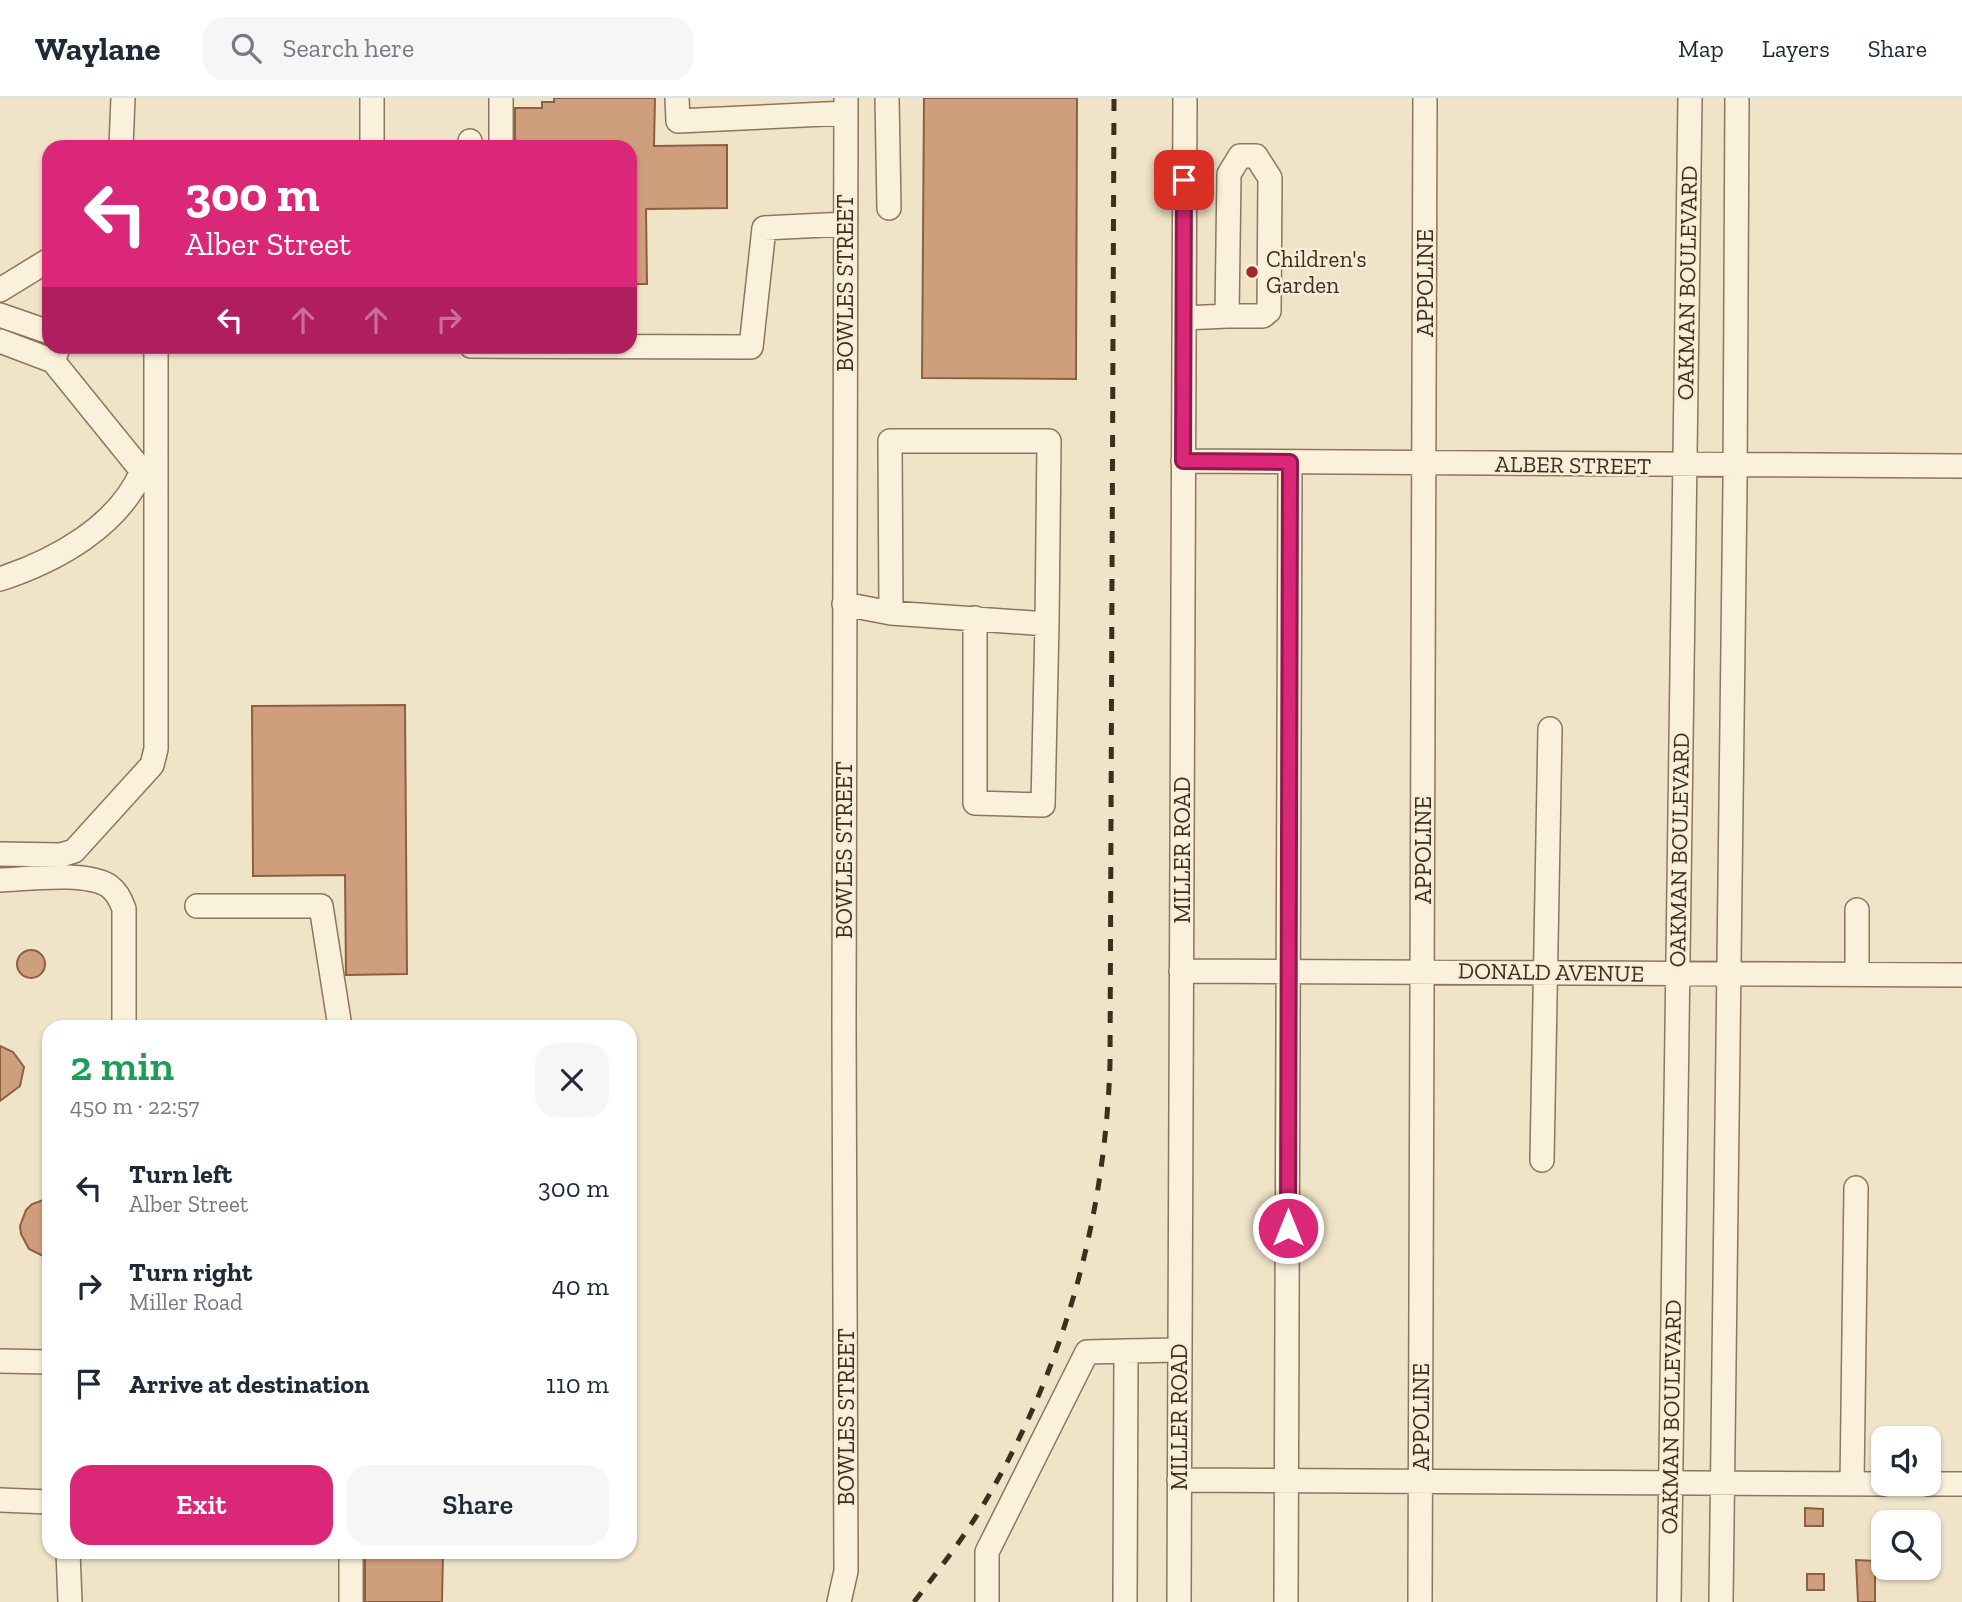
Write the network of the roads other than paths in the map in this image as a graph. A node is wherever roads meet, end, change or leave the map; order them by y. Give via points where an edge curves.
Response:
1 (123, 98) edge
2 (372, 98) edge
3 (501, 98) edge
4 (677, 98) edge
5 (887, 98) edge
6 (1185, 98) edge
7 (1425, 98) edge
8 (1690, 98) edge
9 (1737, 98) edge
10 (846, 106) edge
11 (790, 107) edge
12 (121, 140) edge
13 (372, 140) edge
14 (500, 140) edge
15 (889, 208) dead end
16 (845, 225) junction
17 (42, 264) edge
18 (3, 284) edge
19 (0, 315) edge
20 (1227, 316) junction
21 (1184, 318) junction
22 (42, 330) edge
23 (0, 341) edge
24 (637, 347) edge
25 (42, 351) edge
26 (56, 354) edge
27 (156, 354) edge
28 (1183, 461) junction
29 (1290, 462) junction
30 (1424, 463) junction
31 (1685, 465) junction
32 (1735, 465) junction
33 (1962, 466) edge
34 (149, 469) junction
35 (0, 579) edge
36 (844, 604) junction
37 (891, 613) junction
38 (975, 618) junction
39 (1047, 624) junction
40 (1550, 729) dead end
41 (0, 854) edge
42 (0, 880) edge
43 (197, 906) dead end
44 (1857, 910) dead end
45 (1181, 971) junction
46 (1289, 971) junction
47 (1422, 971) junction
48 (1544, 972) junction
49 (1678, 973) junction
50 (1728, 974) junction
51 (1857, 974) junction
52 (1962, 975) edge
53 (124, 1020) edge
54 (339, 1020) edge
55 (1542, 1160) dead end
56 (1856, 1188) dead end
57 (1179, 1350) junction
58 (1126, 1351) junction
59 (0, 1361) edge
60 (42, 1362) edge
61 (1179, 1480) junction
62 (1287, 1481) junction
63 (1420, 1482) junction
64 (1671, 1483) junction
65 (1722, 1483) junction
66 (1852, 1484) junction
67 (1871, 1484) edge
68 (1941, 1484) edge
69 (1962, 1484) edge
70 (0, 1500) edge
71 (42, 1502) edge
72 (68, 1559) edge
73 (351, 1559) edge
74 (70, 1602) edge
75 (351, 1602) edge
76 (839, 1602) edge
77 (987, 1602) edge
78 (1125, 1602) edge
79 (1179, 1602) edge
80 (1286, 1602) edge
81 (1420, 1602) edge
82 (1669, 1602) edge
83 (1721, 1602) edge

1 - 12 street
2 - 13 street
3 - 14 street
4 - 11 street via 678,121
5 - 15 street
6 - 21 street, MILLER ROAD
7 - 30 street, APPOLINE
8 - 31 street, OAKMAN BOULEVARD
9 - 32 street, OAKMAN BOULEVARD
10 - 11 street
10 - 16 street, BOWLES STREET
16 - 24 street via 764,228 751,347
16 - 36 street, BOWLES STREET
17 - 18 street
19 - 22 street
20 - 20 street via 1263,316 1269,311 1270,178 1256,156 1240,156 1230,174
20 - 21 street
21 - 28 street, MILLER ROAD
23 - 25 street
26 - 34 street
27 - 34 street
28 - 29 street, ALBER STREET
28 - 45 street, MILLER ROAD
29 - 30 street, ALBER STREET
29 - 46 street
30 - 31 street, ALBER STREET
30 - 47 street, APPOLINE
31 - 32 street, ALBER STREET
31 - 49 street, OAKMAN BOULEVARD
32 - 33 street, ALBER STREET
32 - 50 street, OAKMAN BOULEVARD
34 - 35 street via 101,525 72,547
34 - 41 street via 156,749 152,765 74,851
36 - 37 street
36 - 76 street, BOWLES STREET via 846,1571
37 - 38 street
37 - 39 street via 890,441 1049,441
38 - 39 street
38 - 39 street via 975,803 1043,805
40 - 48 street
42 - 53 street via 96,881 120,896 124,909
43 - 54 street via 321,906
44 - 51 street
45 - 46 street, DONALD AVENUE
45 - 57 street, MILLER ROAD
46 - 47 street, DONALD AVENUE
46 - 62 street
47 - 48 street, DONALD AVENUE
47 - 63 street, APPOLINE
48 - 49 street, DONALD AVENUE
48 - 55 street
49 - 50 street, DONALD AVENUE
49 - 64 street, OAKMAN BOULEVARD
50 - 51 street, DONALD AVENUE
50 - 65 street, OAKMAN BOULEVARD
51 - 52 street, DONALD AVENUE
56 - 66 street
57 - 58 street
57 - 61 street, MILLER ROAD
58 - 77 street via 1087,1352 987,1552
58 - 78 street
59 - 60 street
61 - 62 street
61 - 79 street, MILLER ROAD
62 - 63 street
62 - 80 street
63 - 64 street
63 - 81 street, APPOLINE
64 - 65 street
64 - 82 street, OAKMAN BOULEVARD
65 - 66 street
65 - 83 street, OAKMAN BOULEVARD
66 - 67 street
68 - 69 street
70 - 71 street
72 - 74 street
73 - 75 street

